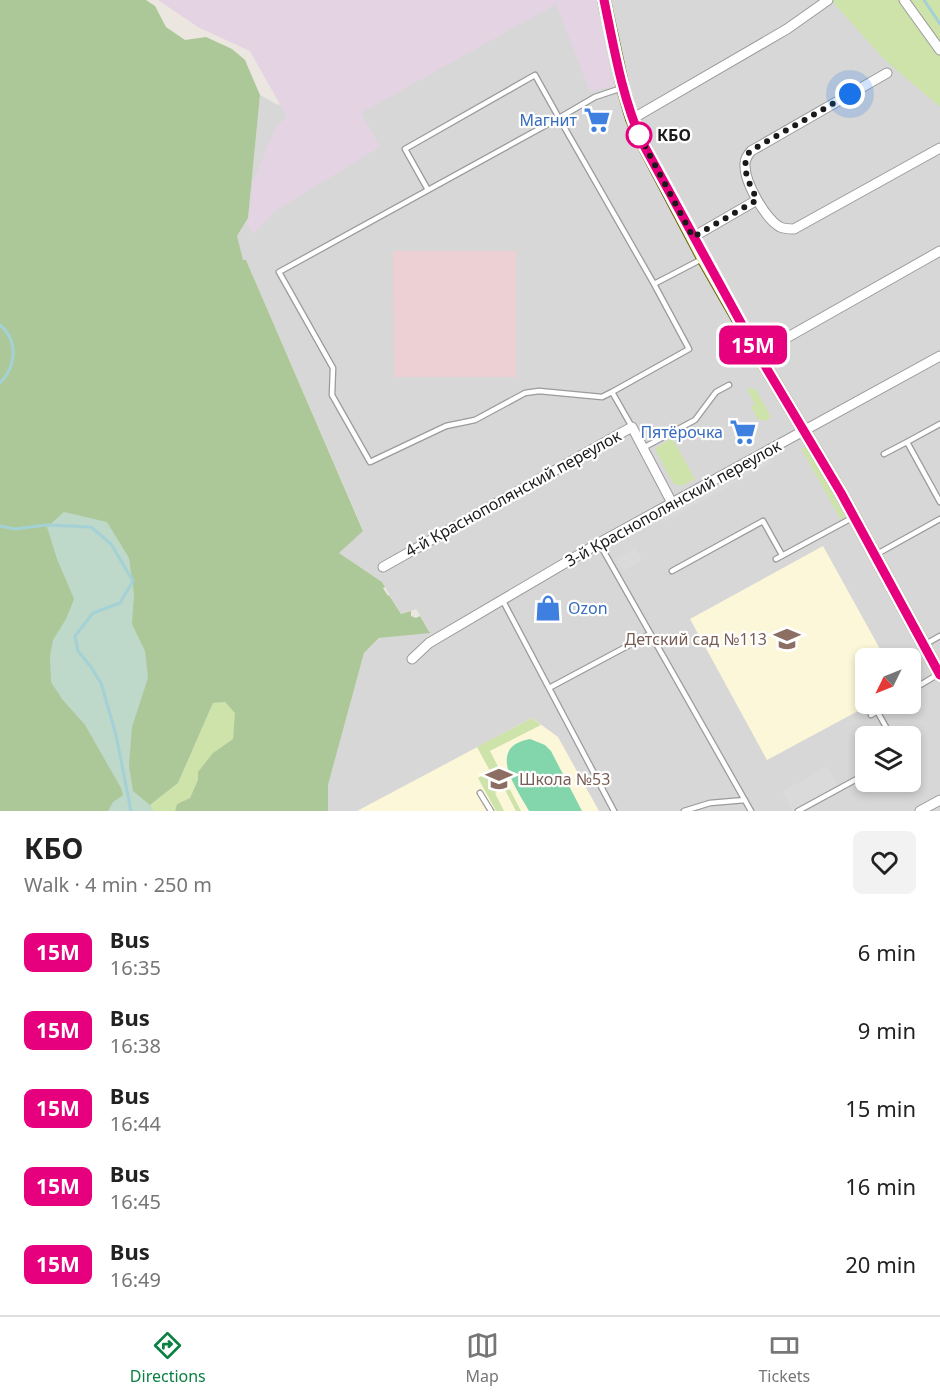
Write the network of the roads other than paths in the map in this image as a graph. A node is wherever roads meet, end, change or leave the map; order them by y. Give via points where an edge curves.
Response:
1 (604, 0) edge
2 (828, 0) edge
3 (904, 0) edge
4 (940, 50) edge
5 (887, 73) dead end
6 (623, 88) junction
7 (559, 118) junction
8 (632, 119) junction
9 (940, 148) edge
10 (428, 190) junction
11 (757, 200) junction
12 (693, 237) junction
13 (940, 251) edge
14 (703, 258) junction
15 (654, 284) junction
16 (758, 354) junction
17 (940, 356) edge
18 (729, 385) dead end
19 (612, 392) junction
20 (940, 424) edge
21 (632, 427) junction
22 (804, 431) junction
23 (907, 442) junction
24 (643, 448) junction
25 (884, 454) dead end
26 (940, 502) edge
27 (672, 503) junction
28 (854, 517) junction
29 (940, 519) edge
30 (599, 543) junction
31 (782, 555) junction
32 (875, 555) junction
33 (776, 559) dead end
34 (383, 567) dead end
35 (672, 571) dead end
36 (502, 601) junction
37 (650, 633) junction
38 (940, 636) edge
39 (924, 646) junction
40 (412, 659) dead end
41 (940, 674) edge
42 (921, 685) edge
43 (549, 688) junction
44 (855, 780) edge
45 (480, 793) dead end
46 (745, 800) junction
47 (938, 805) edge
48 (491, 811) edge
49 (614, 811) edge
50 (684, 811) edge
51 (751, 811) edge
52 (798, 811) edge
53 (920, 811) edge

1 - 6 main road
2 - 8 street via 787,29
3 - 4 street
5 - 11 street via 750,151 744,166
6 - 7 lane via 595,97
6 - 8 main road
7 - 10 lane
7 - 10 lane via 536,75 405,149
7 - 15 lane
8 - 12 main road
9 - 11 street via 794,229 778,226
10 - 19 lane via 279,272 333,368 332,395 370,462 446,426 475,420 525,393 602,397
11 - 12 street
12 - 14 main road
13 - 16 street
14 - 15 lane
14 - 16 main road
15 - 19 lane via 689,349
16 - 22 main road
17 - 22 street, 3-й Краснополянский переулок
18 - 24 lane via 716,392 695,420
19 - 21 lane
20 - 23 lane
21 - 24 street, 4-й Краснополянский переулок
21 - 34 street, 4-й Краснополянский переулок
22 - 27 street, 3-й Краснополянский переулок
22 - 28 main road
23 - 25 lane
23 - 26 lane
24 - 27 street, 4-й Краснополянский переулок
27 - 30 street, 3-й Краснополянский переулок
28 - 31 lane
28 - 32 main road
29 - 32 lane
30 - 36 street, 3-й Краснополянский переулок
30 - 37 lane
31 - 33 lane
31 - 35 lane via 763,521
32 - 39 main road
36 - 40 street, 3-й Краснополянский переулок via 429,643
36 - 43 lane
37 - 43 lane
37 - 46 lane
38 - 39 lane
39 - 41 main road
41 - 42 lane
43 - 49 lane
44 - 52 lane
45 - 48 lane
46 - 50 lane via 710,803
46 - 51 lane
47 - 53 street

